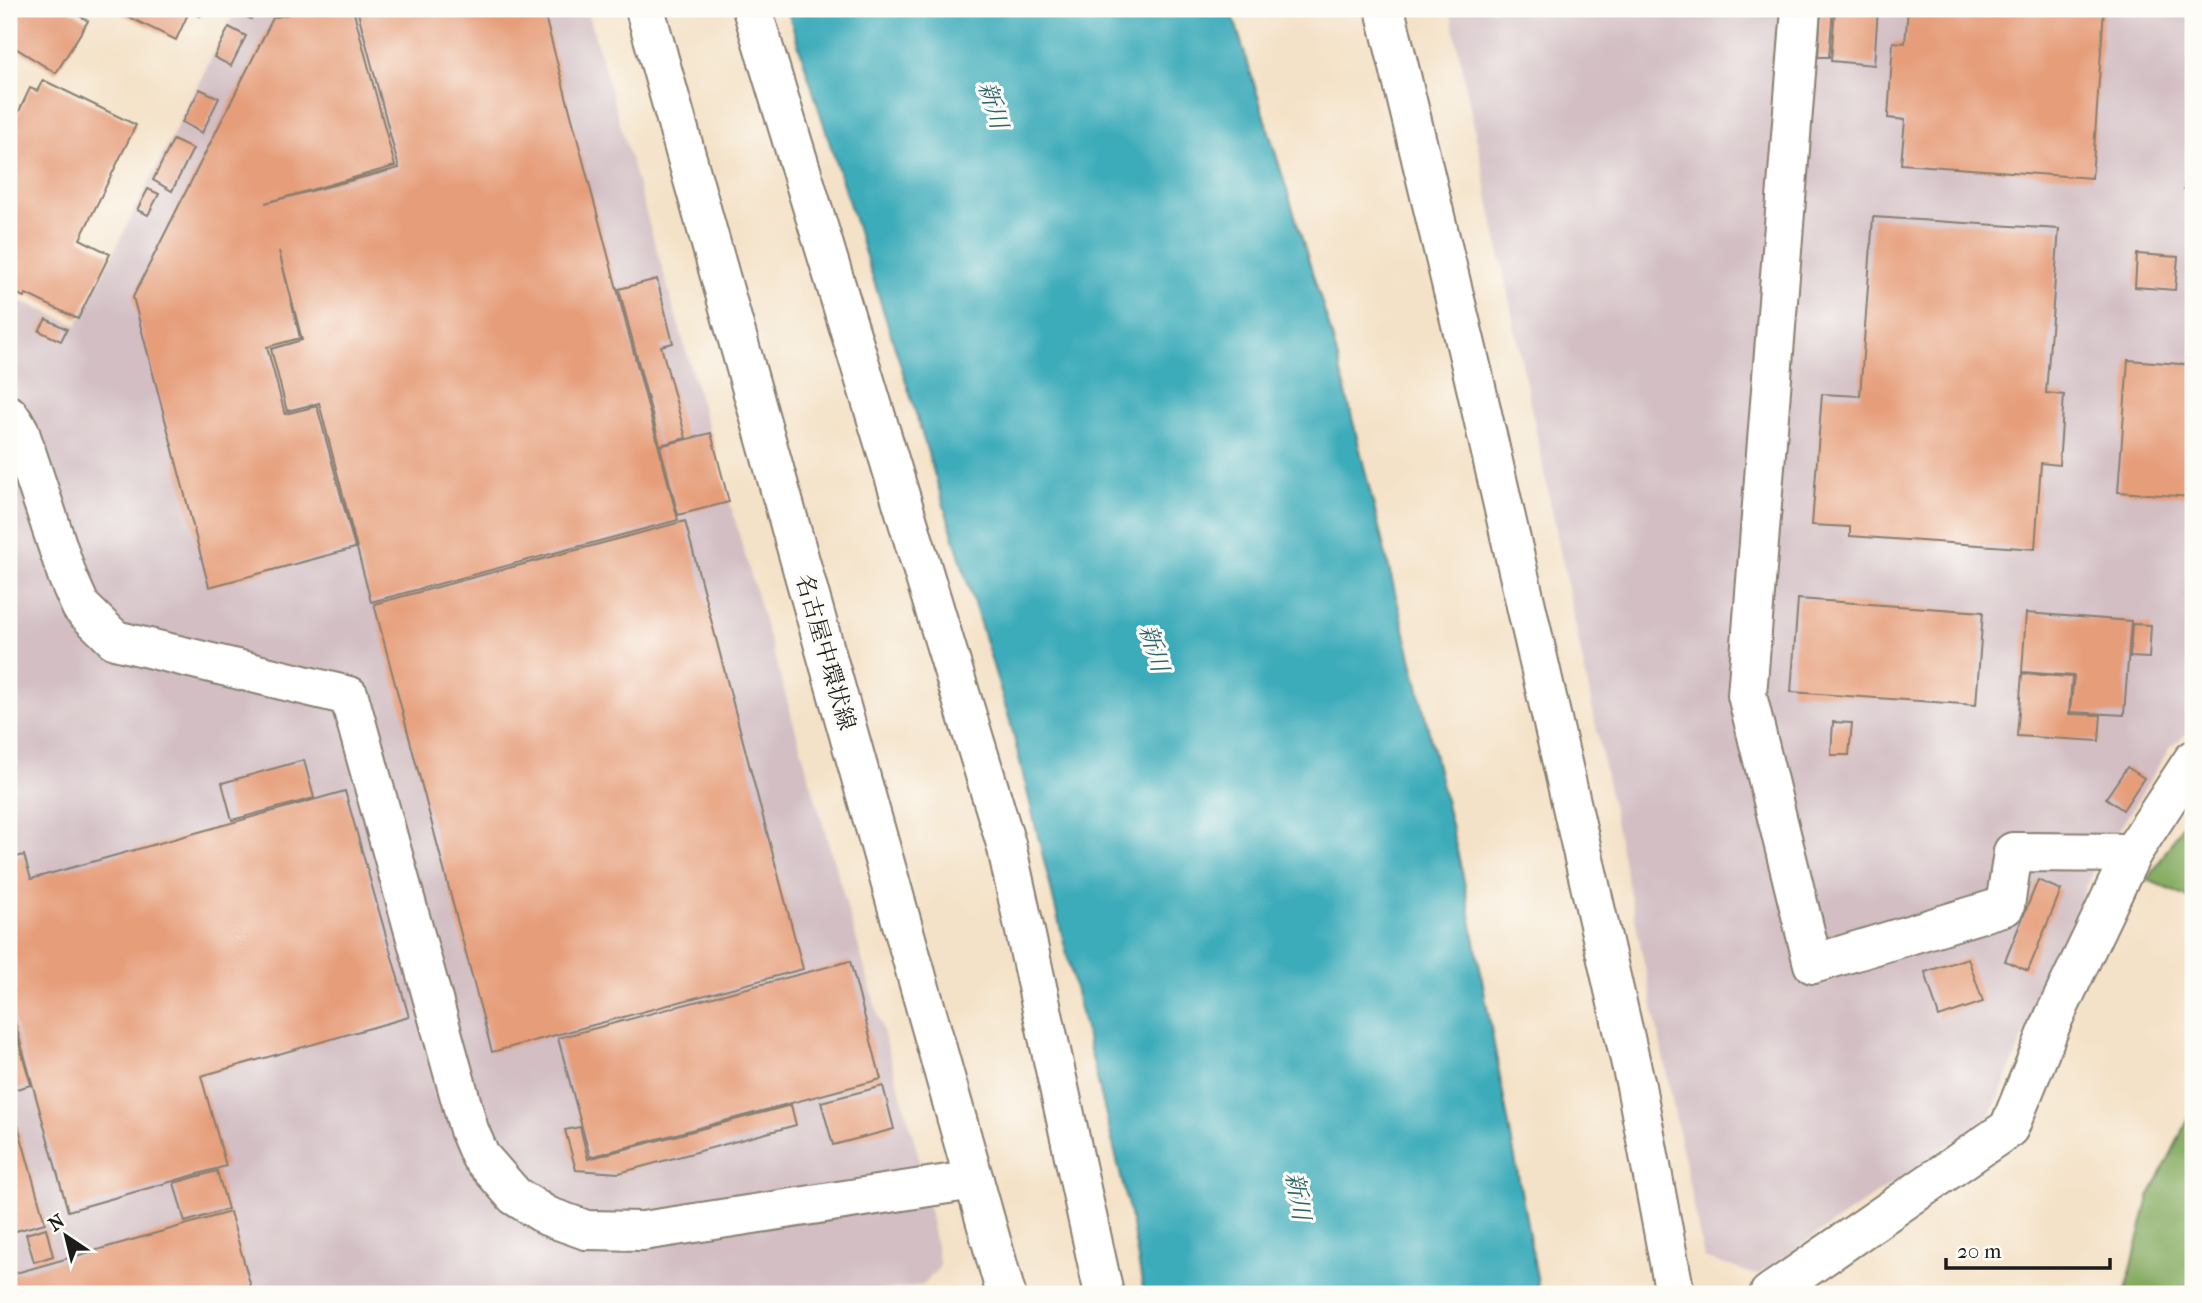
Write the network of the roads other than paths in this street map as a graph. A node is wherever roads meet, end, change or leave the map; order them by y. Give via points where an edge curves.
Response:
1 (645, 9) edge
2 (752, 9) edge
3 (1385, 9) edge
4 (1801, 9) edge
5 (9, 415) edge
6 (2193, 760) edge
7 (2132, 853) junction
8 (974, 1181) junction
9 (1006, 1294) edge
10 (1104, 1294) edge
11 (1675, 1294) edge
12 (1769, 1294) edge

1 - 8 street, 名古屋中環状線
2 - 10 street via 1006,844
3 - 11 street via 1474,374 1633,1072
4 - 7 street via 1748,695 1813,964 2005,906 2013,852
5 - 8 street via 19,430 81,607 115,640 349,696 469,1129 480,1156 514,1196 547,1216 586,1230 643,1231
6 - 7 street
7 - 12 street via 2054,1017 2009,1128
8 - 9 street, 名古屋中環状線

